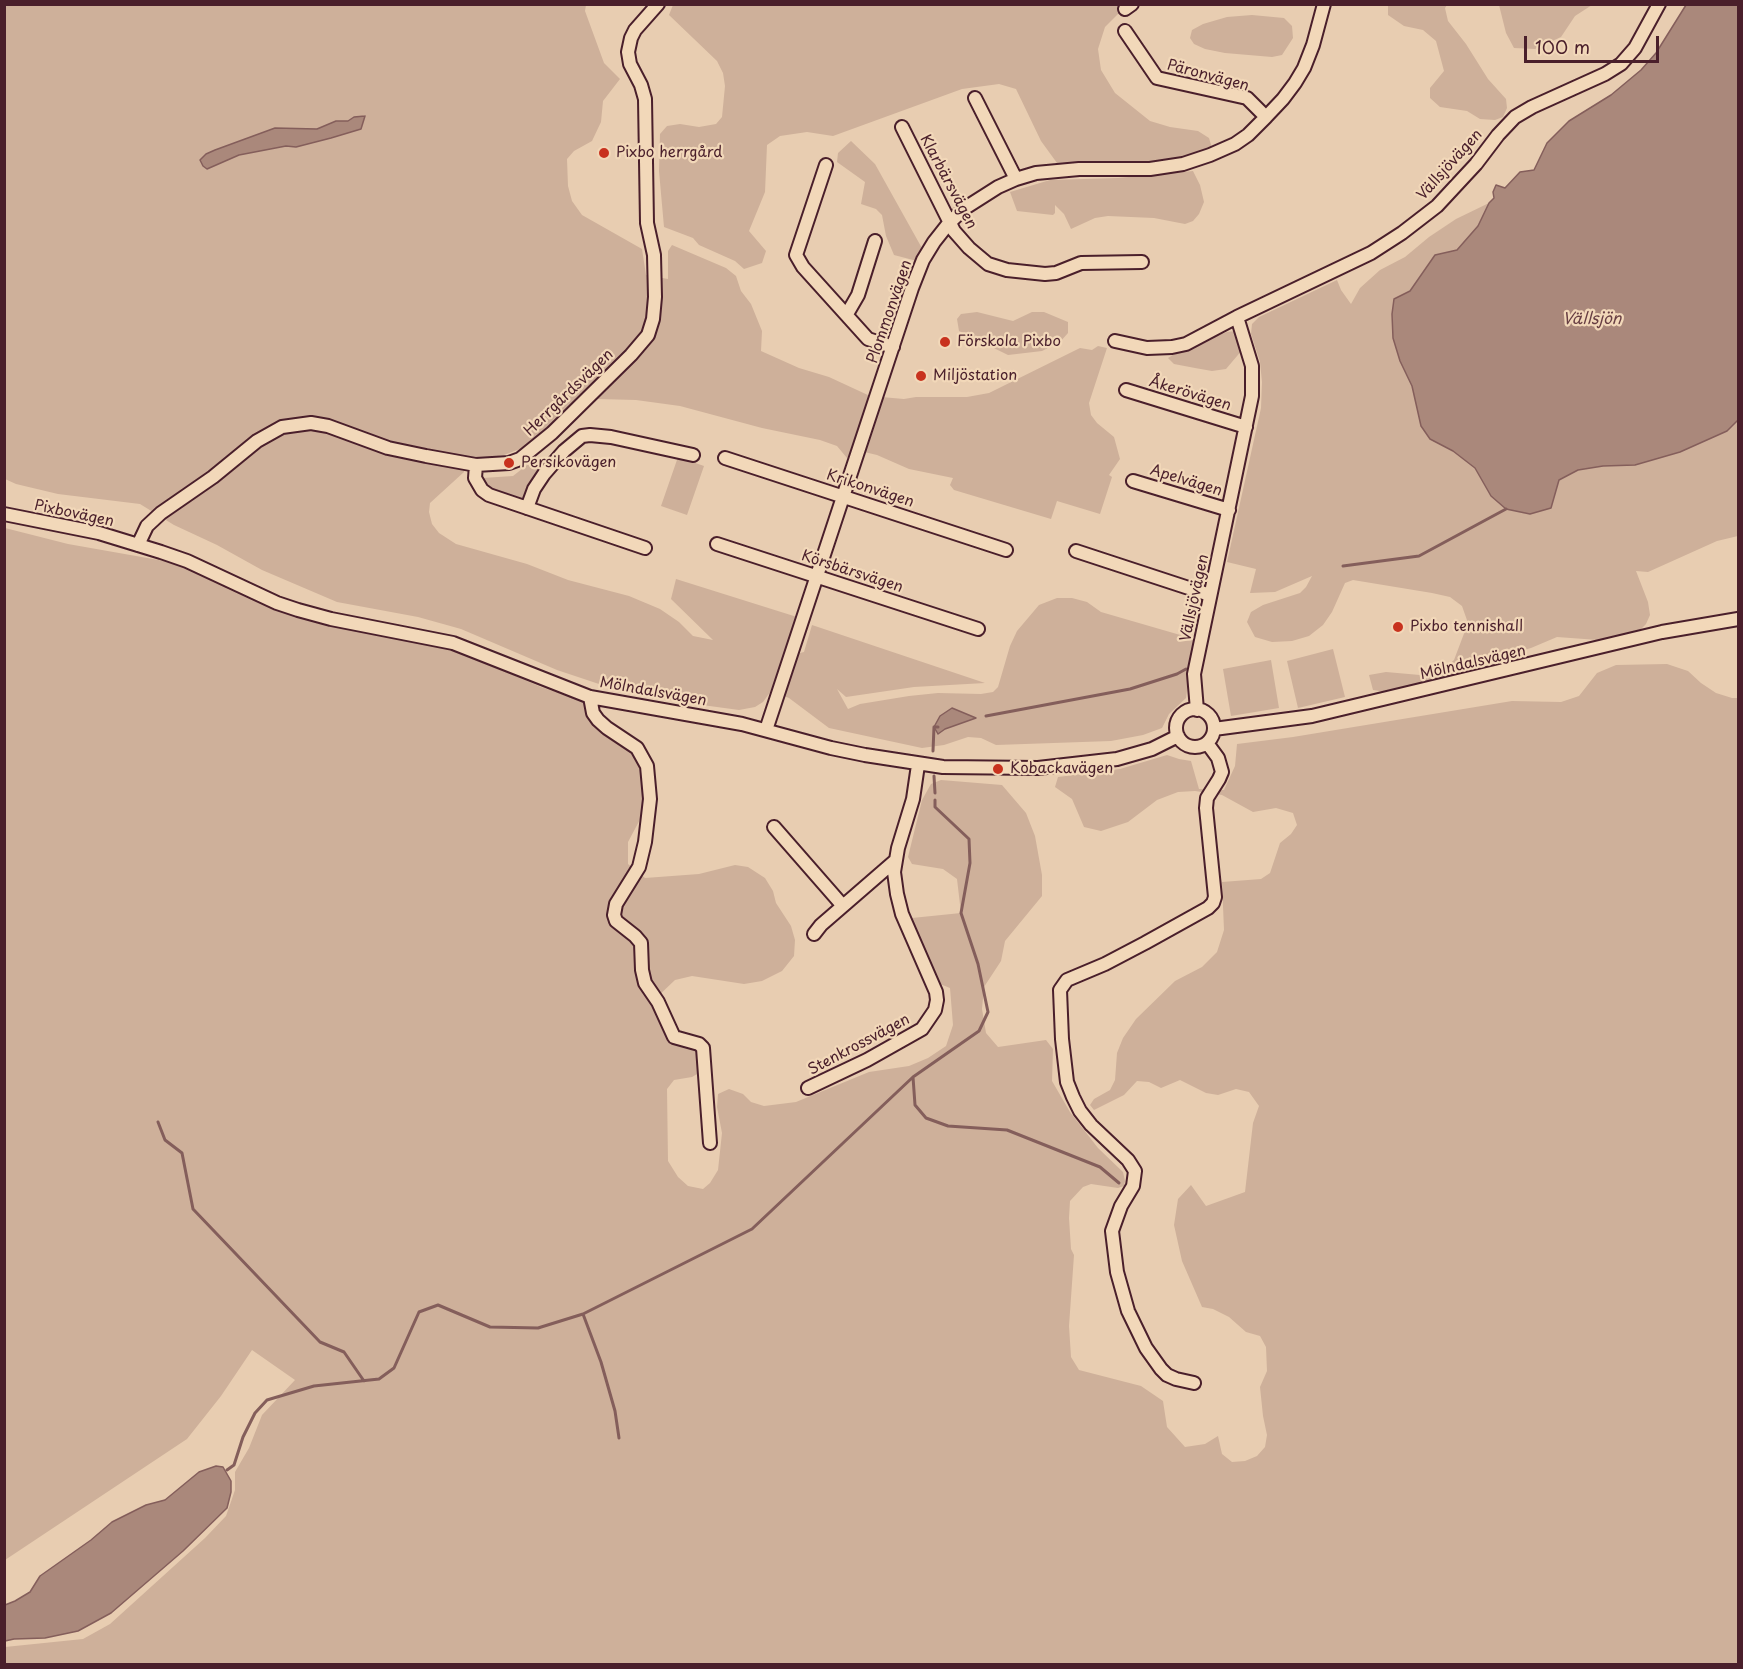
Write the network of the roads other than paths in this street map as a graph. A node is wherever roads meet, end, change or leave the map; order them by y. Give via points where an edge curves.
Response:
1 (657, 4) edge
2 (1324, 4) edge
3 (1659, 4) edge
4 (1125, 31) dead end
5 (975, 98) dead end
6 (1266, 117) junction
7 (902, 127) dead end
8 (826, 165) dead end
9 (1016, 179) junction
10 (949, 223) junction
11 (875, 241) dead end
12 (1142, 262) dead end
13 (847, 314) junction
14 (1237, 317) junction
15 (1114, 341) dead end
16 (893, 347) junction
17 (1126, 390) dead end
18 (1246, 427) junction
19 (693, 455) dead end
20 (725, 458) dead end
21 (476, 465) junction
22 (1133, 481) dead end
23 (843, 496) junction
24 (527, 508) junction
25 (1229, 510) junction
26 (4, 514) edge
27 (717, 544) dead end
28 (138, 545) junction
29 (645, 548) dead end
30 (1006, 549) dead end
31 (1076, 551) dead end
32 (817, 576) junction
33 (1210, 595) junction
34 (1738, 619) edge
35 (978, 629) dead end
36 (590, 697) junction
37 (1197, 710) junction
38 (1214, 729) junction
39 (766, 730) junction
40 (1178, 736) junction
41 (1207, 743) junction
42 (918, 765) junction
43 (774, 827) dead end
44 (896, 860) junction
45 (843, 906) junction
46 (814, 934) dead end
47 (808, 1088) dead end
48 (710, 1143) dead end
49 (1194, 1383) dead end

1 - 21 street, Herrgårdsvägen via 635,30 628,52 645,99 647,223 654,255 655,297 648,335 552,433 519,459
2 - 6 street, Plommonvägen via 1304,68
3 - 14 street, Vällsjövägen via 1635,48 1621,64 1515,117 1437,206 1402,233 1371,253
4 - 6 street, Päronvägen via 1157,78 1247,98
5 - 9 street
6 - 9 street, Plommonvägen via 1234,144 1183,164 1150,169 1078,169
7 - 10 street, Klarbärsvägen
8 - 13 street via 795,255
9 - 10 street, Plommonvägen via 984,195
10 - 12 street, Klarbärsvägen via 988,264 1007,270 1045,274 1081,263
10 - 16 street, Plommonvägen via 923,260
11 - 13 street via 858,295
13 - 16 street via 868,339
14 - 15 street, Vällsjövägen via 1172,347 1147,348
14 - 18 street, Vällsjövägen via 1252,366
16 - 23 street, Plommonvägen
17 - 18 street, Åkerövägen
18 - 25 street, Vällsjövägen
19 - 24 street via 611,437 582,436 544,474
20 - 23 street, Krikonvägen
21 - 24 street via 475,478 482,490
21 - 28 street, Herrgårdsvägen via 388,448 328,426 311,423 279,428 161,513 147,526
22 - 25 street, Apelvägen
23 - 30 street, Krikonvägen
23 - 32 street, Plommonvägen
24 - 29 street
25 - 33 street, Vällsjövägen
26 - 28 street, Pixbovägen
27 - 32 street, Körsbärsvägen
28 - 36 street, Mölndalsvägen via 187,561 276,603 331,619 453,643
31 - 33 street
32 - 35 street, Körsbärsvägen
32 - 39 street, Plommonvägen
33 - 37 street, Vällsjövägen via 1194,674
34 - 38 street, Mölndalsvägen via 1662,632 1312,717
36 - 39 street, Mölndalsvägen
36 - 48 street via 598,720 637,748 647,766 650,799 645,842 639,867 616,904 614,915 641,943 645,983 674,1037 703,1048
37 - 38 street via 1208,715
37 - 40 street via 1180,718
38 - 41 street
39 - 42 street, Mölndalsvägen
40 - 41 street via 1191,746
40 - 42 street, Mölndalsvägen via 1152,749 1097,762 1038,768
41 - 49 street via 1222,771 1207,798 1206,808 1213,903 1145,943 1067,980 1060,990 1067,1082 1072,1097 1091,1125 1135,1171 1135,1180 1112,1231 1117,1272 1128,1311 1161,1369 1176,1379
42 - 44 street, Stenkrossvägen
43 - 45 street
44 - 45 street
44 - 47 street, Stenkrossvägen via 902,914 933,981 935,1010 921,1029
45 - 46 street

